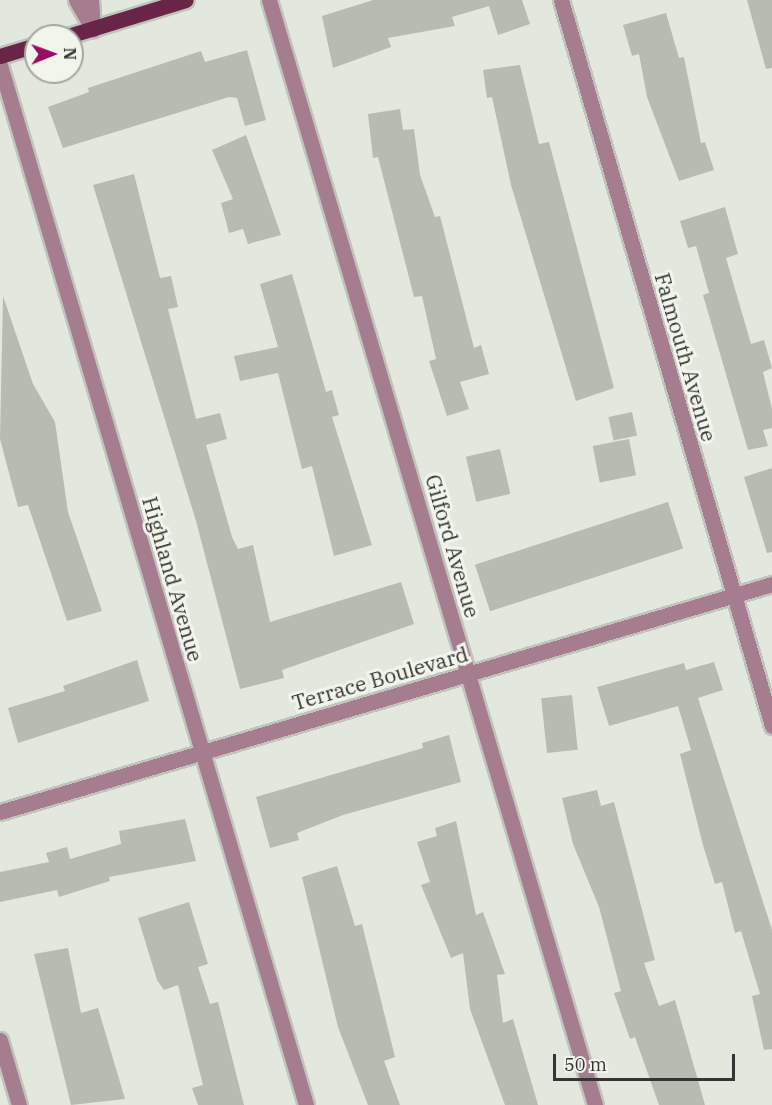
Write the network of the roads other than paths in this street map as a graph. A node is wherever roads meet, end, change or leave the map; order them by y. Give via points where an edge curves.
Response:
1 (76, 0) edge
2 (91, 0) edge
3 (186, 0) edge
4 (269, 0) edge
5 (561, 0) edge
6 (93, 29) junction
7 (84, 32) edge
8 (24, 49) edge
9 (0, 56) edge
10 (0, 65) edge
11 (772, 584) edge
12 (734, 595) junction
13 (468, 674) junction
14 (772, 726) edge
15 (202, 752) junction
16 (0, 812) edge
17 (0, 1040) edge
18 (19, 1105) edge
19 (306, 1105) edge
20 (595, 1105) edge

1 - 6 street
2 - 6 street
3 - 6 main road
4 - 13 street, Gilford Avenue
5 - 12 street, Falmouth Avenue
6 - 7 main road
8 - 9 main road
10 - 15 street, Highland Avenue
11 - 12 street, Terrace Boulevard
12 - 13 street, Terrace Boulevard
12 - 14 street, Falmouth Avenue
13 - 15 street, Terrace Boulevard
13 - 20 street, Gilford Avenue
15 - 16 street, Terrace Boulevard
15 - 19 street, Highland Avenue
17 - 18 street

